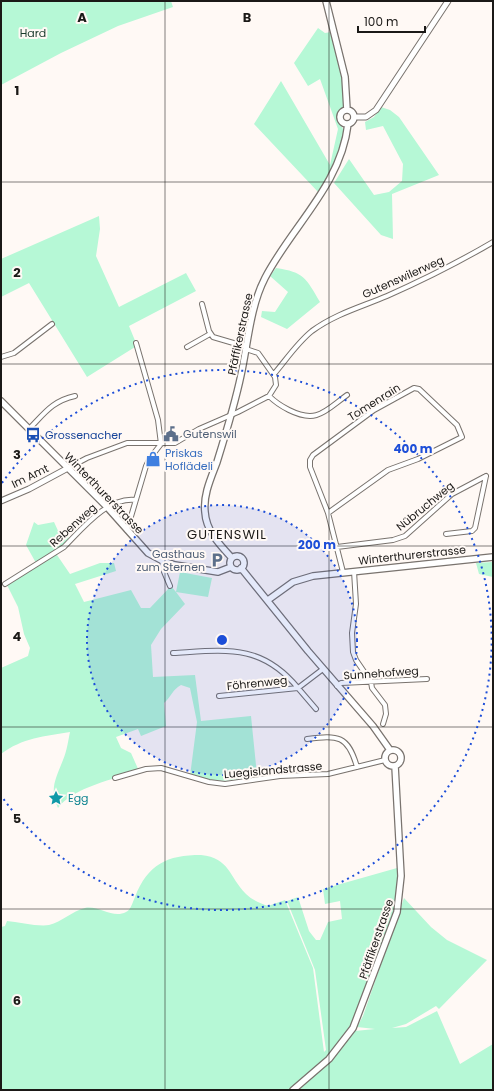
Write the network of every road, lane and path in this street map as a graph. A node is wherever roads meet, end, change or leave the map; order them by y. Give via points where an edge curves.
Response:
1 (326, 1) edge
2 (448, 1) edge
3 (347, 110) junction
4 (354, 117) junction
5 (348, 124) junction
6 (493, 242) edge
7 (202, 304) dead end
8 (52, 324) dead end
9 (210, 334) junction
10 (136, 343) dead end
11 (187, 347) dead end
12 (246, 348) junction
13 (1, 357) edge
14 (274, 374) junction
15 (347, 395) dead end
16 (75, 396) dead end
17 (269, 396) junction
18 (1, 401) edge
19 (232, 415) junction
20 (29, 429) junction
21 (161, 444) junction
22 (68, 468) junction
23 (136, 500) junction
24 (1, 501) edge
25 (109, 507) junction
26 (328, 513) junction
27 (127, 530) junction
28 (446, 534) dead end
29 (337, 547) junction
30 (493, 557) edge
31 (232, 558) junction
32 (162, 561) junction
33 (231, 568) junction
34 (241, 568) junction
35 (354, 570) junction
36 (343, 572) junction
37 (5, 584) dead end
38 (170, 586) dead end
39 (268, 600) junction
40 (173, 653) dead end
41 (323, 669) junction
42 (427, 679) dead end
43 (371, 682) junction
44 (337, 686) junction
45 (298, 688) junction
46 (219, 696) dead end
47 (316, 709) dead end
48 (383, 724) dead end
49 (307, 739) dead end
50 (390, 750) junction
51 (385, 760) junction
52 (395, 766) junction
53 (357, 767) junction
54 (115, 778) dead end
55 (293, 1090) edge

1 - 3 main road via 345,77
2 - 4 street via 376,110 366,117
3 - 4 main road via 353,113
3 - 5 main road, Pfäffikerstrasse via 340,116 342,122
4 - 5 main road, Pfäffikerstrasse
5 - 12 main road, Pfäffikerstrasse via 344,145 328,183 262,282
6 - 14 street, Gutenswilerweg via 456,264 319,326 300,342
7 - 9 street
8 - 13 street via 10,355
9 - 11 street
9 - 12 street via 219,340
10 - 21 street via 158,420
12 - 14 street via 258,353
12 - 19 main road, Pfäffikerstrasse
14 - 17 street via 276,385
15 - 17 street via 320,414 309,417 277,404
16 - 20 street via 62,399 44,412
17 - 19 street
18 - 20 main road, Winterthurerstrasse
19 - 21 street via 199,428 175,443
19 - 31 main road, Pfäffikerstrasse via 204,504 211,532
20 - 22 main road, Winterthurerstrasse
21 - 22 street via 141,442 121,445 79,461
21 - 23 street via 148,461
22 - 24 street, Im Amt
22 - 25 main road, Winterthurerstrasse
23 - 25 street, Rebenweg via 125,499
23 - 27 street
25 - 27 main road, Winterthurerstrasse
25 - 37 street, Rebenweg via 80,530 64,547
26 - 26 street, Tomenrain via 388,470 418,459 462,437 457,425 419,389 414,388 374,410 313,455 310,467
26 - 29 street
27 - 32 main road, Winterthurerstrasse via 148,553
28 - 29 street, Nübruchweg via 472,531 476,528 486,476 452,494 405,536 393,540
29 - 36 street
30 - 35 main road, Winterthurerstrasse
31 - 33 main road
31 - 34 main road via 242,558 244,564
32 - 33 main road, Winterthurerstrasse via 218,572
32 - 38 street
33 - 34 main road
34 - 39 main road, Pfäffikerstrasse
35 - 36 main road, Winterthurerstrasse
35 - 43 street via 356,604 352,633 353,652
36 - 39 main road, Winterthurerstrasse via 297,580
39 - 41 main road, Pfäffikerstrasse
40 - 45 street via 230,650 252,654 274,665
41 - 44 main road, Pfäffikerstrasse
41 - 45 street
42 - 43 street, Sunnehofweg
43 - 44 street, Sunnehofweg via 341,683
43 - 48 street via 372,688 385,705
44 - 50 main road, Pfäffikerstrasse via 373,726
45 - 46 street, Föhrenweg
45 - 47 street
49 - 53 street via 342,740 351,748
50 - 51 main road
50 - 52 main road, Pfäffikerstrasse via 397,750 401,755 400,762
51 - 52 main road via 389,765
51 - 53 street, Luegislandstrasse
52 - 55 main road, Pfäffikerstrasse via 401,884 394,923 353,1028 330,1059
53 - 54 street, Luegislandstrasse via 328,774 280,776 225,784 161,768 146,769

